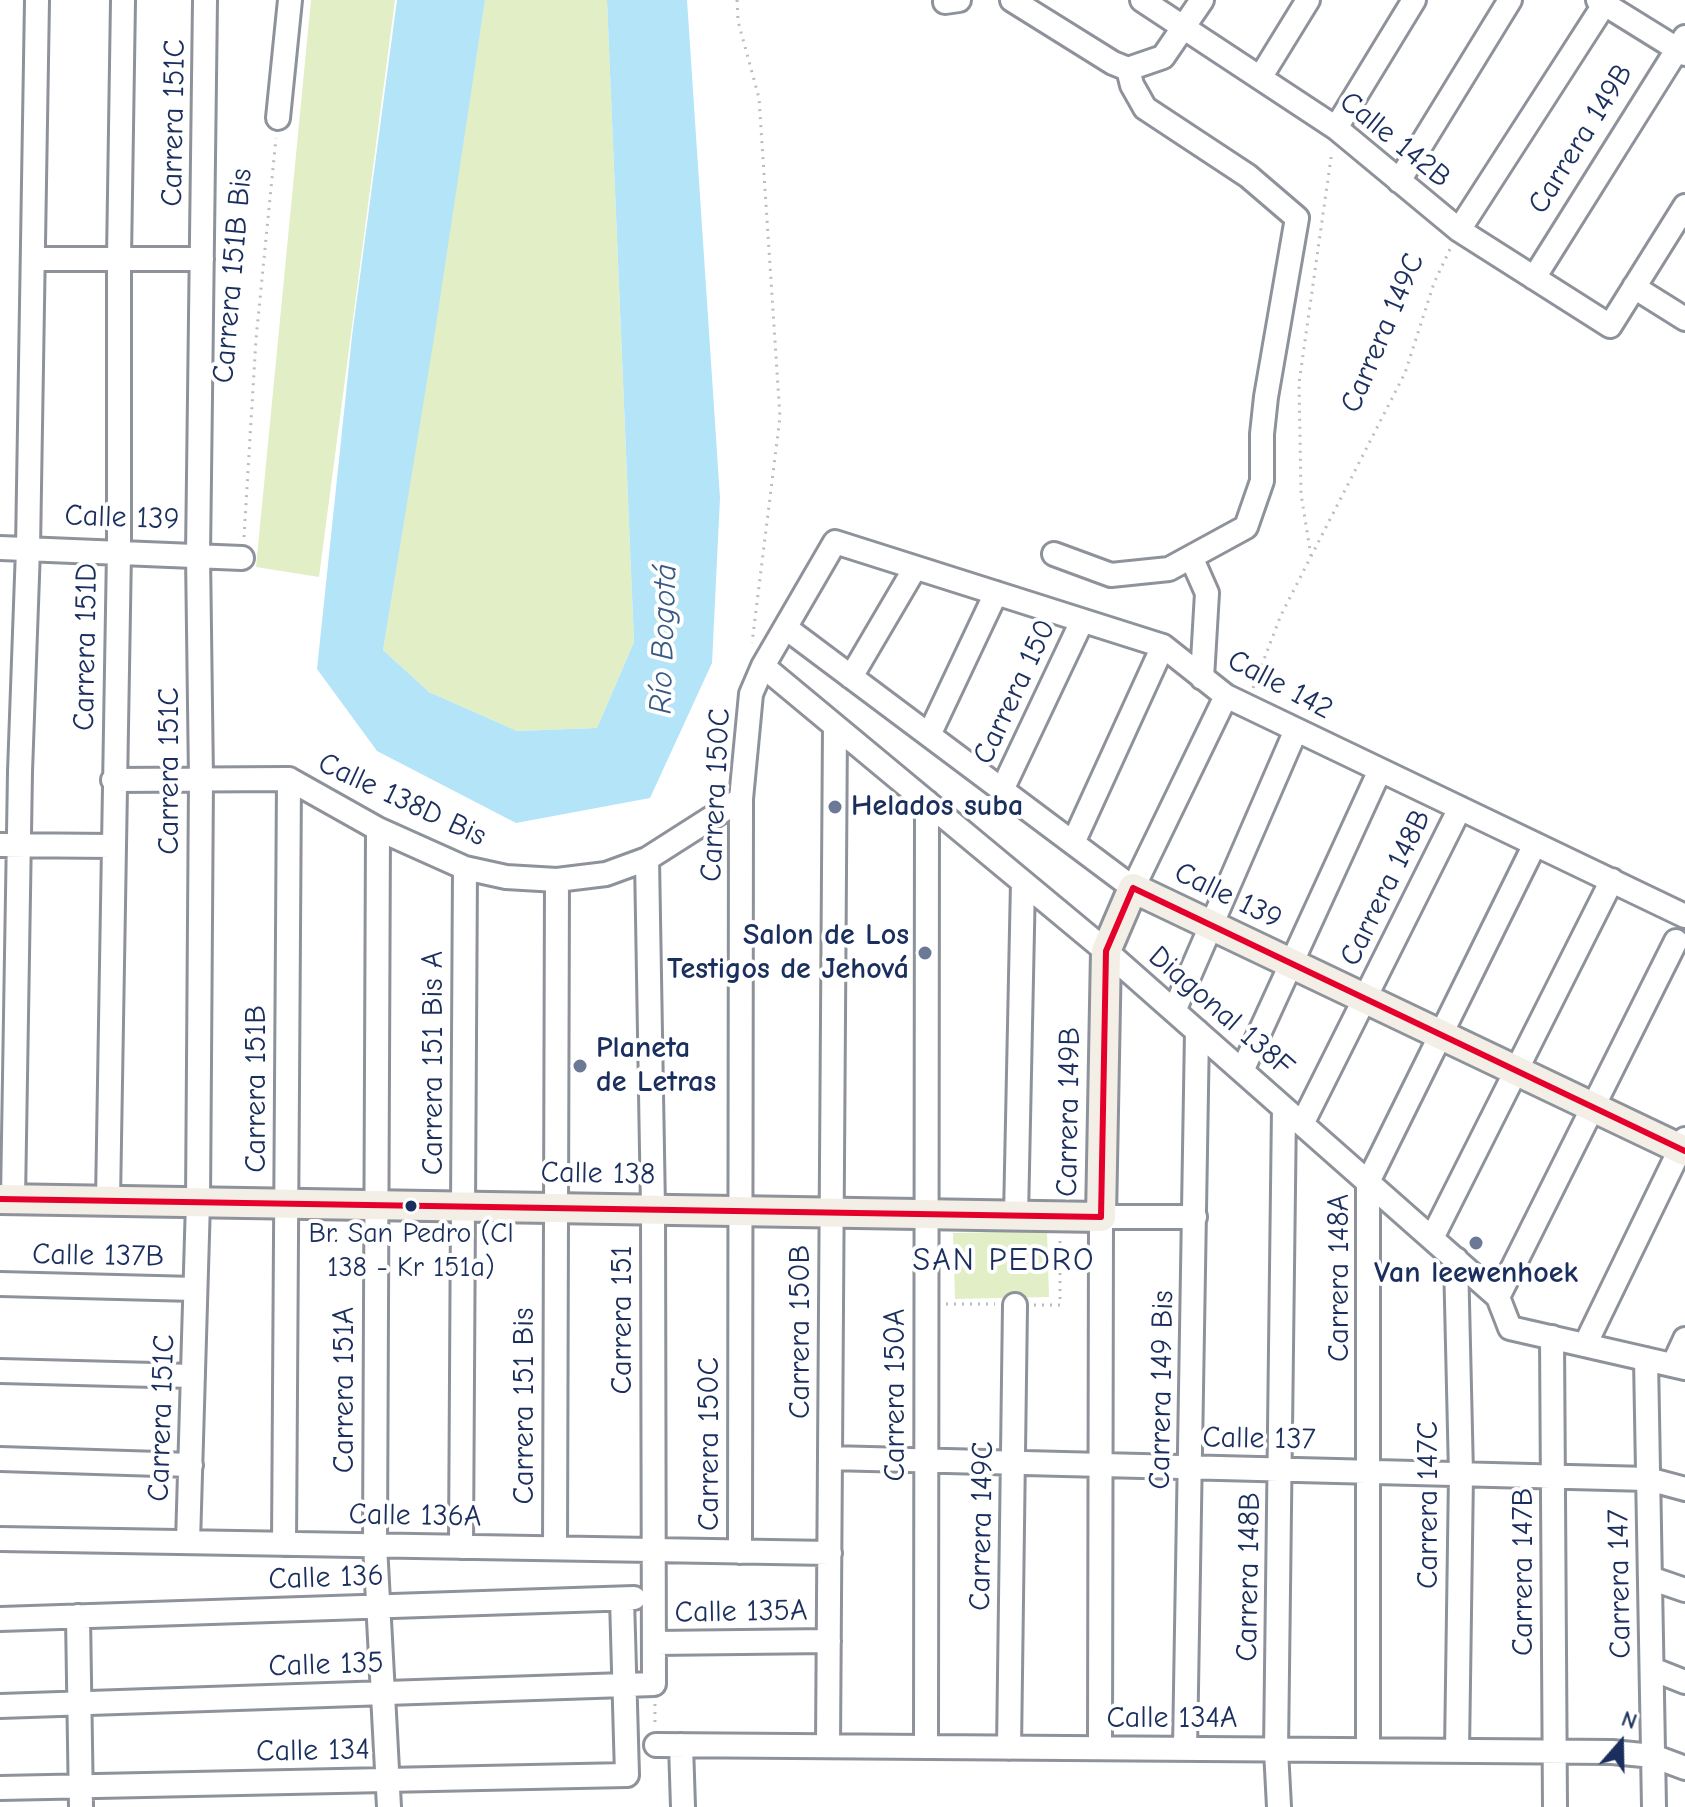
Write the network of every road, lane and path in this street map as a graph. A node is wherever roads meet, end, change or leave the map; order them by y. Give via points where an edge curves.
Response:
1 (37, 0) edge
2 (123, 0) edge
3 (205, 0) edge
4 (290, 0) edge
5 (737, 0) edge
6 (1012, 0) edge
7 (1142, 0) edge
8 (1202, 0) edge
9 (1308, 0) edge
10 (1414, 0) edge
11 (1510, 0) edge
12 (1603, 1) edge
13 (1185, 27) junction
14 (1682, 47) edge
15 (1128, 69) junction
16 (1260, 78) junction
17 (278, 118) joint
18 (1336, 128) junction
19 (1399, 181) junction
20 (1685, 206) edge
21 (1459, 230) junction
22 (119, 258) junction
23 (33, 259) junction
24 (202, 259) junction
25 (1534, 278) junction
26 (1634, 287) junction
27 (1685, 319) edge
28 (835, 542) joint
29 (0, 548) edge
30 (28, 549) junction
31 (119, 551) junction
32 (1054, 554) dead end
33 (198, 555) junction
34 (1311, 556) junction
35 (242, 558) joint
36 (1192, 559) junction
37 (915, 568) junction
38 (996, 593) junction
39 (1082, 621) junction
40 (786, 628) junction
41 (1163, 646) junction
42 (757, 657) junction
43 (851, 677) junction
44 (1202, 678) junction
45 (1236, 701) junction
46 (835, 726) junction
47 (1296, 730) junction
48 (929, 735) junction
49 (1380, 770) junction
50 (201, 779) junction
51 (289, 779) junction
52 (113, 780) junction
53 (1002, 790) junction
54 (741, 799) junction
55 (927, 802) junction
56 (1460, 808) junction
57 (378, 829) junction
58 (1073, 843) junction
59 (1535, 844) junction
60 (9, 845) edge
61 (113, 846) junction
62 (647, 859) junction
63 (465, 868) junction
64 (557, 880) junction
65 (1612, 880) junction
66 (1023, 882) junction
67 (1133, 888) junction
68 (1685, 916) edge
69 (1212, 925) junction
70 (9, 937) edge
71 (1676, 941) dead end
72 (1106, 951) junction
73 (1292, 963) junction
74 (1365, 999) junction
75 (1174, 1011) junction
76 (8, 1018) edge
77 (1197, 1031) junction
78 (1442, 1035) junction
79 (1242, 1071) junction
80 (1517, 1071) junction
81 (7, 1106) edge
82 (1284, 1108) junction
83 (1594, 1108) junction
84 (1302, 1124) junction
85 (1683, 1147) edge
86 (1368, 1182) junction
87 (7, 1199) edge
88 (108, 1200) junction
89 (198, 1202) junction
90 (287, 1203) junction
91 (376, 1205) junction
92 (463, 1206) junction
93 (556, 1208) junction
94 (653, 1209) junction
95 (741, 1211) junction
96 (832, 1212) junction
97 (926, 1214) junction
98 (1016, 1216) junction
99 (1101, 1217) junction
100 (1195, 1217) junction
101 (1432, 1238) junction
102 (1456, 1259) junction
103 (0, 1284) edge
104 (195, 1289) junction
105 (1498, 1297) junction
106 (1015, 1305) dead end
107 (1552, 1337) junction
108 (1685, 1339) edge
109 (1585, 1345) junction
110 (1646, 1359) junction
111 (1679, 1367) edge
112 (0, 1371) edge
113 (193, 1376) junction
114 (830, 1458) junction
115 (0, 1459) edge
116 (926, 1460) junction
117 (1013, 1462) junction
118 (191, 1465) junction
119 (1101, 1465) junction
120 (1190, 1467) junction
121 (1281, 1469) junction
122 (1370, 1472) junction
123 (1461, 1474) junction
124 (1554, 1476) junction
125 (1648, 1479) junction
126 (1685, 1489) edge
127 (0, 1539) edge
128 (188, 1542) junction
129 (284, 1544) junction
130 (375, 1545) junction
131 (461, 1547) junction
132 (555, 1548) junction
133 (653, 1550) junction
134 (740, 1552) junction
135 (830, 1553) junction
136 (1650, 1578) junction
137 (1685, 1590) edge
138 (654, 1598) junction
139 (622, 1599) junction
140 (378, 1606) junction
141 (78, 1616) junction
142 (0, 1619) edge
143 (829, 1641) junction
144 (654, 1643) junction
145 (1652, 1669) junction
146 (1685, 1682) edge
147 (654, 1684) junction
148 (625, 1685) junction
149 (383, 1693) junction
150 (79, 1703) junction
151 (0, 1706) edge
152 (656, 1745) joint
153 (681, 1745) junction
154 (828, 1746) junction
155 (926, 1747) junction
156 (1009, 1748) junction
157 (1100, 1748) junction
158 (1185, 1749) junction
159 (1276, 1750) junction
160 (1368, 1750) junction
161 (1457, 1751) junction
162 (1555, 1752) junction
163 (1653, 1756) junction
164 (1685, 1768) edge
165 (387, 1779) junction
166 (0, 1788) edge
167 (80, 1796) edge
168 (389, 1807) edge
169 (683, 1807) edge
170 (1279, 1807) edge
171 (1555, 1807) edge
172 (1654, 1807) edge

1 - 23 street
2 - 22 street, Carrera 151D
3 - 24 street, Carrera 151C
4 - 17 street
5 - 42 path via 759,98 780,417
6 - 15 street
7 - 13 street, Calle 142B
8 - 13 street
9 - 16 street
10 - 18 street
11 - 19 street
12 - 14 street
12 - 21 street, Carrera 149C
13 - 15 street via 1163,57
13 - 16 street, Calle 142B
14 - 25 street, Carrera 149B
15 - 36 street via 1145,108 1248,176 1297,218 1266,397 1262,481 1246,527
16 - 18 street, Calle 142B
17 - 35 path, Carrera 151B Bis
18 - 19 street, Calle 142B
18 - 34 path via 1299,383 1301,494
19 - 21 street, Calle 142B
20 - 26 street
21 - 25 street, Calle 142B
21 - 34 path, Carrera 149C via 1434,283 1405,373
22 - 23 street
22 - 24 street
22 - 31 street, Carrera 151D
23 - 30 street
24 - 33 street, Carrera 151C
25 - 26 street, Calle 142B via 1610,326
26 - 27 street
28 - 37 street, Calle 142
28 - 40 street, Carrera 150C
29 - 30 street, Calle 139
30 - 31 street, Calle 139
30 - 60 street
31 - 33 street, Calle 139
31 - 52 street, Carrera 151D
32 - 36 street via 1111,575 1169,569
33 - 35 street, Calle 139
33 - 50 street, Carrera 151C
34 - 45 path, Carrera 149C
36 - 44 street via 1207,593
37 - 38 street, Calle 142
37 - 43 street
38 - 39 street, Calle 142
38 - 48 street
39 - 41 street, Calle 142
39 - 53 street, Carrera 150
40 - 42 street, Carrera 150C
40 - 43 street, Calle 139
41 - 44 street, Calle 142
41 - 58 street
42 - 46 street, Diagonal 138F
42 - 54 street, Carrera 150C
43 - 48 street, Calle 139
44 - 45 street, Calle 142
45 - 47 street, Calle 142
45 - 67 street, Carrera 149B
46 - 55 street, Diagonal 138F
46 - 96 street, Carrera 150B
47 - 49 street, Calle 142
47 - 69 street
48 - 53 street, Calle 139
49 - 56 street, Calle 142
49 - 73 street
50 - 51 street, Calle 138D Bis
50 - 52 street, Calle 138D Bis
50 - 89 street, Carrera 151C
51 - 57 street, Calle 138D Bis
51 - 90 street, Carrera 151B
52 - 61 street, Carrera 151D
53 - 58 street, Calle 139
54 - 62 street, Calle 138D Bis
54 - 95 street, Carrera 150C
55 - 66 street, Diagonal 138F
55 - 97 street, Carrera 150A
56 - 59 street, Calle 142
56 - 74 street, Carrera 148B
57 - 63 street, Calle 138D Bis
57 - 91 street, Carrera 151A
58 - 67 street, Calle 139
59 - 65 street, Calle 142
59 - 78 street, Carrera 148A
60 - 61 street
60 - 70 street
61 - 88 street, Carrera 151D
62 - 64 street, Calle 138D Bis via 606,874
62 - 94 street, Carrera 151
63 - 64 street, Calle 138D Bis
63 - 92 street, Carrera 151 Bis A
64 - 93 street, Carrera 151 Bis
65 - 68 street, Calle 142
65 - 80 street
66 - 72 street, Diagonal 138F
66 - 98 street
67 - 69 main road, Calle 139
67 - 72 main road, Carrera 149B
69 - 73 main road, Calle 139
69 - 75 street
70 - 76 street
71 - 83 street
72 - 75 street, Diagonal 138F
72 - 99 main road, Carrera 149B
73 - 74 main road, Calle 139
73 - 79 street
74 - 78 main road, Calle 139
74 - 84 street, Carrera 148B
75 - 77 street, Diagonal 138F
76 - 81 street
77 - 79 street, Diagonal 138F
77 - 100 street, Carrera 149 Bis
78 - 80 main road, Calle 139
78 - 86 street, Carrera 148A
79 - 82 street, Diagonal 138F
80 - 83 main road, Calle 139
80 - 101 street
81 - 87 street
82 - 84 street, Diagonal 138F
82 - 121 street, Carrera 148B
83 - 85 main road, Calle 139
83 - 105 street
84 - 86 street, Diagonal 138F
85 - 109 street
86 - 101 street, Diagonal 138F
86 - 122 street, Carrera 148A
87 - 88 main road, Calle 138
88 - 89 main road, Calle 138
89 - 90 main road, Calle 138
89 - 104 street, Carrera 151C
90 - 91 main road, Calle 138
90 - 129 street, Carrera 151B
91 - 92 main road, Calle 138
91 - 130 street, Carrera 151A
92 - 93 main road, Calle 138
92 - 131 street, Carrera 151 Bis A
93 - 94 main road, Calle 138
93 - 132 street, Carrera 151 Bis
94 - 95 main road, Calle 138
94 - 133 street, Carrera 151
95 - 96 main road, Calle 138
95 - 134 street, Carrera 150C
96 - 97 main road, Calle 138
96 - 114 street, Carrera 150B
97 - 98 main road, Calle 138
97 - 116 street, Carrera 150A
98 - 99 main road, Calle 138
99 - 100 street, Calle 138
99 - 119 street, Carrera 149B
100 - 120 street, Carrera 149 Bis
101 - 102 street, Diagonal 138F
102 - 105 street, Diagonal 138F
102 - 123 street, Carrera 147C
103 - 104 street, Calle 137B
104 - 113 street, Carrera 151C
105 - 107 street, Diagonal 138F via 1510,1328
106 - 117 street, Carrera 149C
107 - 109 street
107 - 124 street, Carrera 147B
108 - 111 street
109 - 110 street
110 - 111 street
110 - 125 street, Carrera 147
112 - 113 street
113 - 118 street, Carrera 151C
114 - 116 street, Calle 137
114 - 135 street, Carrera 150B
115 - 118 street
116 - 117 street, Calle 137
116 - 155 street, Carrera 150A
117 - 119 street, Calle 137
117 - 156 street, Carrera 149C
118 - 128 street, Carrera 151C
119 - 120 street, Calle 137
119 - 157 street, Carrera 149B
120 - 121 street, Calle 137
120 - 158 street, Carrera 149 Bis
121 - 122 street, Calle 137
121 - 159 street, Carrera 148B
122 - 123 street, Calle 137
122 - 160 street, Carrera 148A
123 - 124 street, Calle 137
123 - 161 street, Carrera 147C
124 - 125 street, Calle 137
124 - 162 street, Carrera 147B
125 - 126 street, Calle 137
125 - 136 street, Carrera 147
127 - 128 street, Calle 136A
128 - 129 street, Calle 136A
129 - 130 street, Calle 136A
130 - 131 street, Calle 136A
130 - 140 street, Carrera 151A
131 - 132 street, Calle 136A
132 - 133 street, Calle 136A
133 - 134 street, Calle 136A
133 - 138 street, Carrera 151
134 - 135 street, Calle 136A
135 - 143 street, Carrera 150B
136 - 137 street
136 - 145 street, Carrera 147
138 - 139 street, Calle 136
138 - 144 street, Carrera 151
139 - 140 street, Calle 136
139 - 148 street
140 - 141 street, Calle 136
140 - 149 street, Carrera 151A
141 - 142 street, Calle 136
141 - 150 street
143 - 144 street, Calle 135A
143 - 154 street, Carrera 150B
144 - 147 street, Carrera 151
145 - 146 street
145 - 163 street, Carrera 147
147 - 148 street, Calle 135
147 - 152 path
148 - 149 street, Calle 135
148 - 165 street, Calle 134 via 627,1775
149 - 150 street, Calle 135
149 - 165 street, Carrera 151A
150 - 151 street, Calle 135
150 - 167 street
152 - 153 street, Calle 134A
153 - 154 street, Calle 134A
153 - 169 street
154 - 155 street, Calle 134A
155 - 156 street, Calle 134A
156 - 157 street, Calle 134A
157 - 158 street, Calle 134A
158 - 159 street, Calle 134A
159 - 160 street, Calle 134A
159 - 170 street, Carrera 148B
160 - 161 street, Calle 134A
161 - 162 street, Calle 134A
162 - 163 street, Calle 134A
162 - 171 street, Carrera 147B
163 - 164 street, Calle 134A
163 - 172 street, Carrera 147
165 - 167 street, Calle 134
165 - 168 street, Carrera 151A
166 - 167 street, Calle 134

